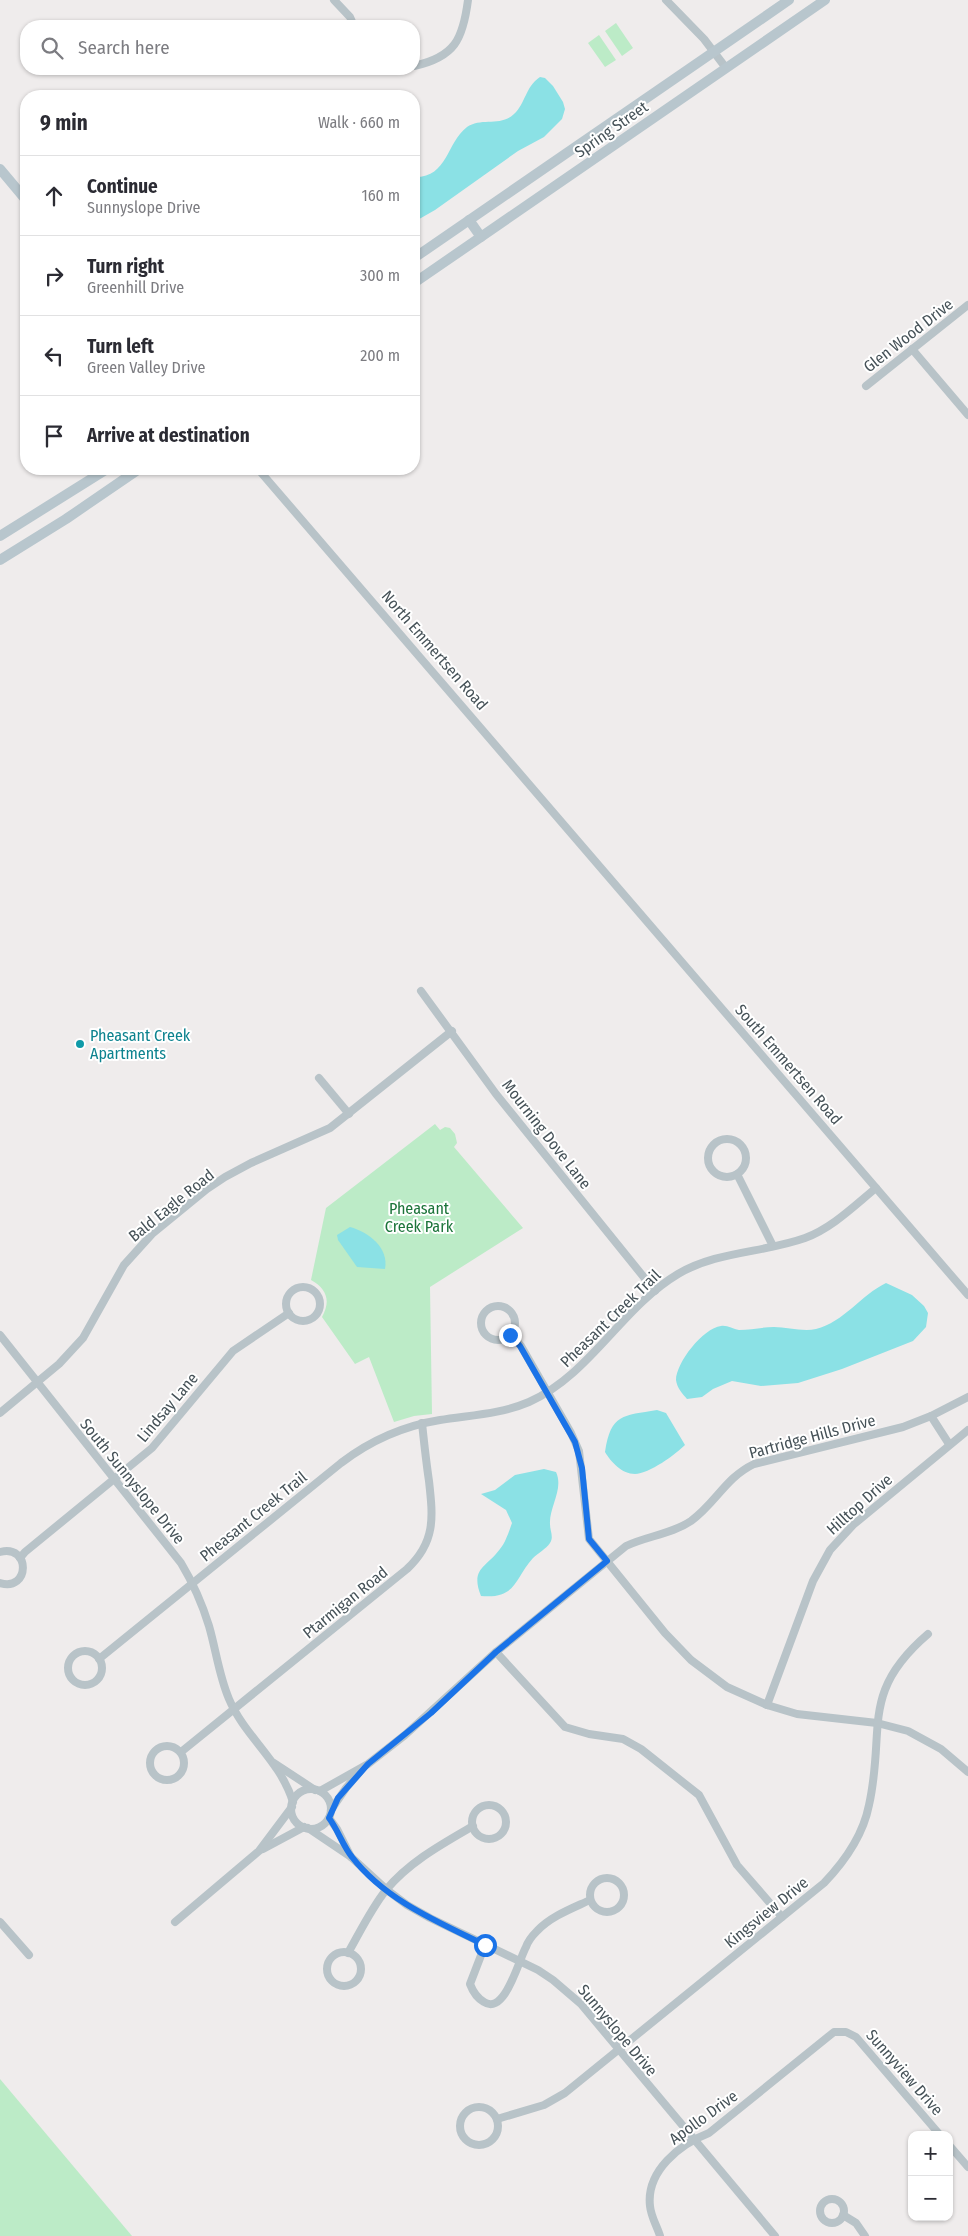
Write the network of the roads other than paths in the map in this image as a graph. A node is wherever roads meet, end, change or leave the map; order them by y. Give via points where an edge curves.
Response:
1 (334, 0) edge
2 (468, 0) edge
3 (666, 0) edge
4 (789, 0) edge
5 (825, 0) edge
6 (351, 20) edge
7 (714, 52) junction
8 (420, 65) edge
9 (726, 68) junction
10 (0, 169) edge
11 (20, 193) edge
12 (469, 220) junction
13 (481, 237) junction
14 (420, 254) edge
15 (420, 279) edge
16 (968, 305) edge
17 (912, 349) junction
18 (866, 386) dead end
19 (968, 414) edge
20 (97, 475) edge
21 (121, 475) edge
22 (263, 475) edge
23 (0, 536) edge
24 (0, 560) edge
25 (588, 852) joint
26 (420, 992) dead end
27 (452, 1031) junction
28 (319, 1078) dead end
29 (349, 1114) junction
30 (736, 1174) junction
31 (876, 1188) junction
32 (773, 1246) junction
33 (655, 1291) junction
34 (968, 1295) edge
35 (289, 1313) junction
36 (0, 1335) edge
37 (510, 1335) junction
38 (36, 1383) junction
39 (548, 1393) junction
40 (968, 1397) edge
41 (0, 1413) edge
42 (931, 1416) junction
43 (422, 1423) junction
44 (968, 1430) edge
45 (950, 1444) junction
46 (115, 1480) junction
47 (0, 1552) edge
48 (20, 1558) junction
49 (607, 1561) junction
50 (193, 1583) junction
51 (0, 1584) edge
52 (928, 1634) dead end
53 (496, 1652) junction
54 (99, 1659) junction
55 (767, 1705) junction
56 (234, 1710) junction
57 (877, 1723) junction
58 (181, 1752) junction
59 (274, 1763) junction
60 (368, 1764) junction
61 (968, 1772) edge
62 (317, 1790) junction
63 (292, 1804) junction
64 (330, 1814) junction
65 (473, 1826) junction
66 (306, 1828) junction
67 (259, 1851) junction
68 (351, 1857) junction
69 (387, 1890) junction
70 (590, 1900) junction
71 (782, 1917) junction
72 (0, 1922) edge
73 (175, 1922) dead end
74 (485, 1945) junction
75 (348, 1953) junction
76 (29, 1955) dead end
77 (519, 1961) junction
78 (846, 2032) joint
79 (619, 2050) junction
80 (497, 2120) junction
81 (937, 2131) edge
82 (693, 2139) junction
83 (953, 2149) edge
84 (967, 2164) edge
85 (843, 2215) dead end
86 (660, 2236) edge
87 (775, 2236) edge
88 (864, 2236) edge

1 - 6 street
2 - 8 street via 464,27 449,51
3 - 7 street
4 - 7 main road, Spring Street
5 - 9 main road, Spring Street
7 - 9 street
7 - 12 main road, Spring Street
9 - 13 main road, Spring Street
10 - 11 main road
12 - 13 main road
12 - 14 main road, Spring Street
13 - 15 main road, Spring Street
16 - 17 street, Glen Wood Drive
17 - 18 street, Glen Wood Drive
17 - 19 street
20 - 23 main road
21 - 24 main road
22 - 25 street, North Emmertsen Road
25 - 31 street, South Emmertsen Road
26 - 27 street, Mourning Dove Lane
27 - 29 street, Bald Eagle Road
27 - 33 street, Mourning Dove Lane via 496,1094
28 - 29 street
29 - 38 street, Bald Eagle Road via 330,1128 226,1177 152,1234 124,1264 83,1338
30 - 30 street via 746,1159 743,1147 727,1138 715,1142 708,1153 709,1166 724,1177
30 - 32 street
31 - 32 street, Pheasant Creek Trail via 821,1230
31 - 34 street, South Emmertsen Road
32 - 33 street, Pheasant Creek Trail via 700,1263
33 - 39 street, Pheasant Creek Trail via 576,1371
35 - 35 street via 297,1319 313,1318 319,1310 320,1299 308,1287 297,1288 288,1296
35 - 46 street, Lindsay Lane via 233,1351 166,1433
36 - 38 street, South Sunnyslope Drive
37 - 37 street via 515,1319 508,1309 497,1306 486,1311 482,1321 486,1336 501,1340
37 - 39 street
38 - 41 street, Bald Eagle Road
38 - 46 street, South Sunnyslope Drive
39 - 43 street, Pheasant Creek Trail via 528,1403 495,1412
39 - 49 street via 578,1451 589,1539
40 - 42 street, Partridge Hills Drive
42 - 45 street
42 - 49 street, Partridge Hills Drive via 903,1427 754,1464 738,1472 689,1522 672,1531 647,1536 626,1546
43 - 50 street, Pheasant Creek Trail via 391,1433 354,1453
43 - 56 street, Ptarmigan Road via 432,1517 429,1537 420,1556
44 - 45 street, Hilltop Drive
45 - 55 street, Hilltop Drive via 853,1525 830,1550 813,1581
46 - 48 street, Lindsay Lane
46 - 50 street, South Sunnyslope Drive via 169,1547
47 - 48 street via 12,1552
48 - 51 street via 24,1569 19,1579 10,1584
49 - 53 street, Partridge Hills Drive
49 - 55 street via 691,1660 728,1687
50 - 54 street, Pheasant Creek Trail
50 - 56 street, South Sunnyslope Drive
52 - 57 street, Kingsview Drive via 893,1672 882,1694
53 - 60 street, Partridge Hills Drive via 431,1713
53 - 71 street via 564,1727 623,1739 699,1795 737,1865
54 - 54 street via 90,1652 79,1653 69,1665 70,1676 83,1685 94,1683 102,1669
55 - 57 street via 812,1717
56 - 58 street, Ptarmigan Road
56 - 59 street, South Sunnyslope Drive
57 - 61 street via 924,1739
57 - 71 street, Kingsview Drive via 873,1787 858,1837 824,1883
58 - 58 street via 171,1747 156,1751 152,1755 151,1766 156,1775 166,1780 176,1778 184,1769
59 - 62 street, South Sunnyslope Drive
59 - 63 street, South Sunnyslope Drive
60 - 62 street
60 - 64 street via 346,1788
62 - 63 street via 300,1793
62 - 64 street via 328,1799
63 - 66 street via 296,1821
63 - 67 street
64 - 66 street via 319,1827
64 - 68 street, Sunnyslope Drive
65 - 65 street via 480,1836 490,1839 501,1834 506,1818 496,1806 486,1805 476,1811
65 - 69 street via 421,1858
66 - 67 street
66 - 68 street, Sunnyslope Drive
67 - 73 street
68 - 69 street, Sunnyslope Drive
69 - 74 street, Sunnyslope Drive via 430,1918
69 - 75 street
70 - 70 street via 597,1909 608,1912 618,1908 624,1897 621,1887 613,1880 603,1879 594,1884
70 - 77 street via 538,1930 526,1944
71 - 79 street, Kingsview Drive
72 - 76 street
74 - 77 street, Sunnyslope Drive
74 - 77 street via 470,1984 486,2004 502,1999
75 - 75 street via 338,1953 327,1965 328,1976 340,1986 352,1984 359,1976 357,1960
77 - 79 street, Sunnyslope Drive via 546,1975 568,1992
78 - 81 street, Sunnyview Drive via 856,2036
78 - 82 street, Apollo Drive via 829,2035 709,2132
79 - 80 street, Kingsview Drive via 565,2093 544,2105
79 - 82 street, Sunnyslope Drive
80 - 80 street via 484,2108 473,2108 461,2121 462,2132 470,2142 482,2144 493,2138
82 - 86 street, Apollo Drive via 663,2166 652,2185 650,2207
82 - 87 street, Sunnyslope Drive
83 - 84 street
85 - 88 street via 856,2223

